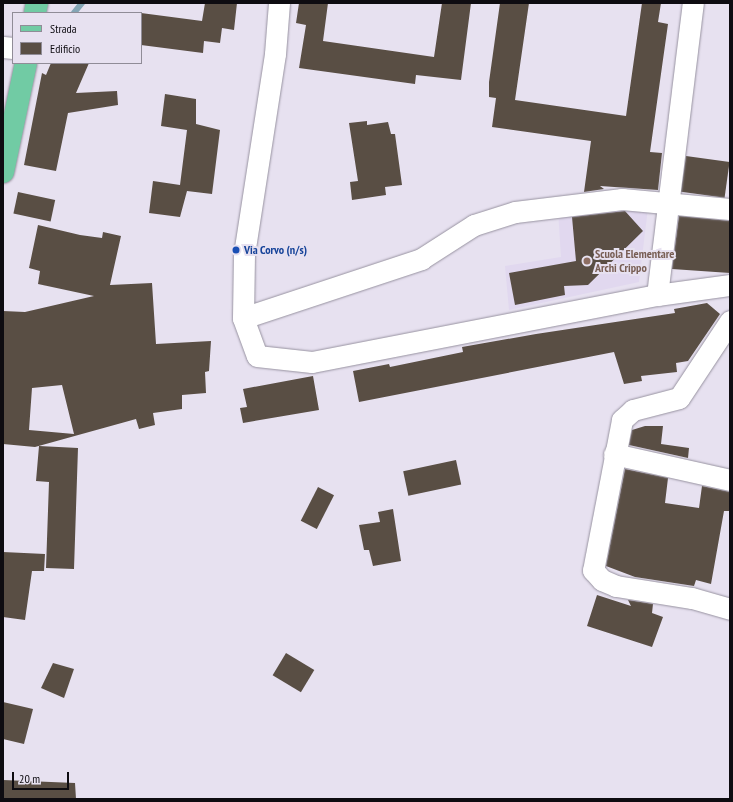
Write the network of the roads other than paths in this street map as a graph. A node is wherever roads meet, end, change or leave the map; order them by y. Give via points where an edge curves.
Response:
1 (279, 3) edge
2 (693, 3) edge
3 (26, 64) edge
4 (3, 172) edge
5 (669, 202) junction
6 (730, 208) edge
7 (730, 285) edge
8 (657, 295) junction
9 (243, 318) junction
10 (730, 321) edge
11 (614, 454) junction
12 (730, 480) edge
13 (730, 609) edge

1 - 9 street via 275,54 244,254
2 - 5 street
3 - 4 main road
5 - 6 street
5 - 8 street
5 - 9 street via 622,199 515,212 474,225 421,259
7 - 8 street
8 - 9 street via 312,362 257,356
10 - 11 street via 679,398 633,410 622,420
11 - 12 street
11 - 13 street via 593,570 602,580 616,586 692,598

